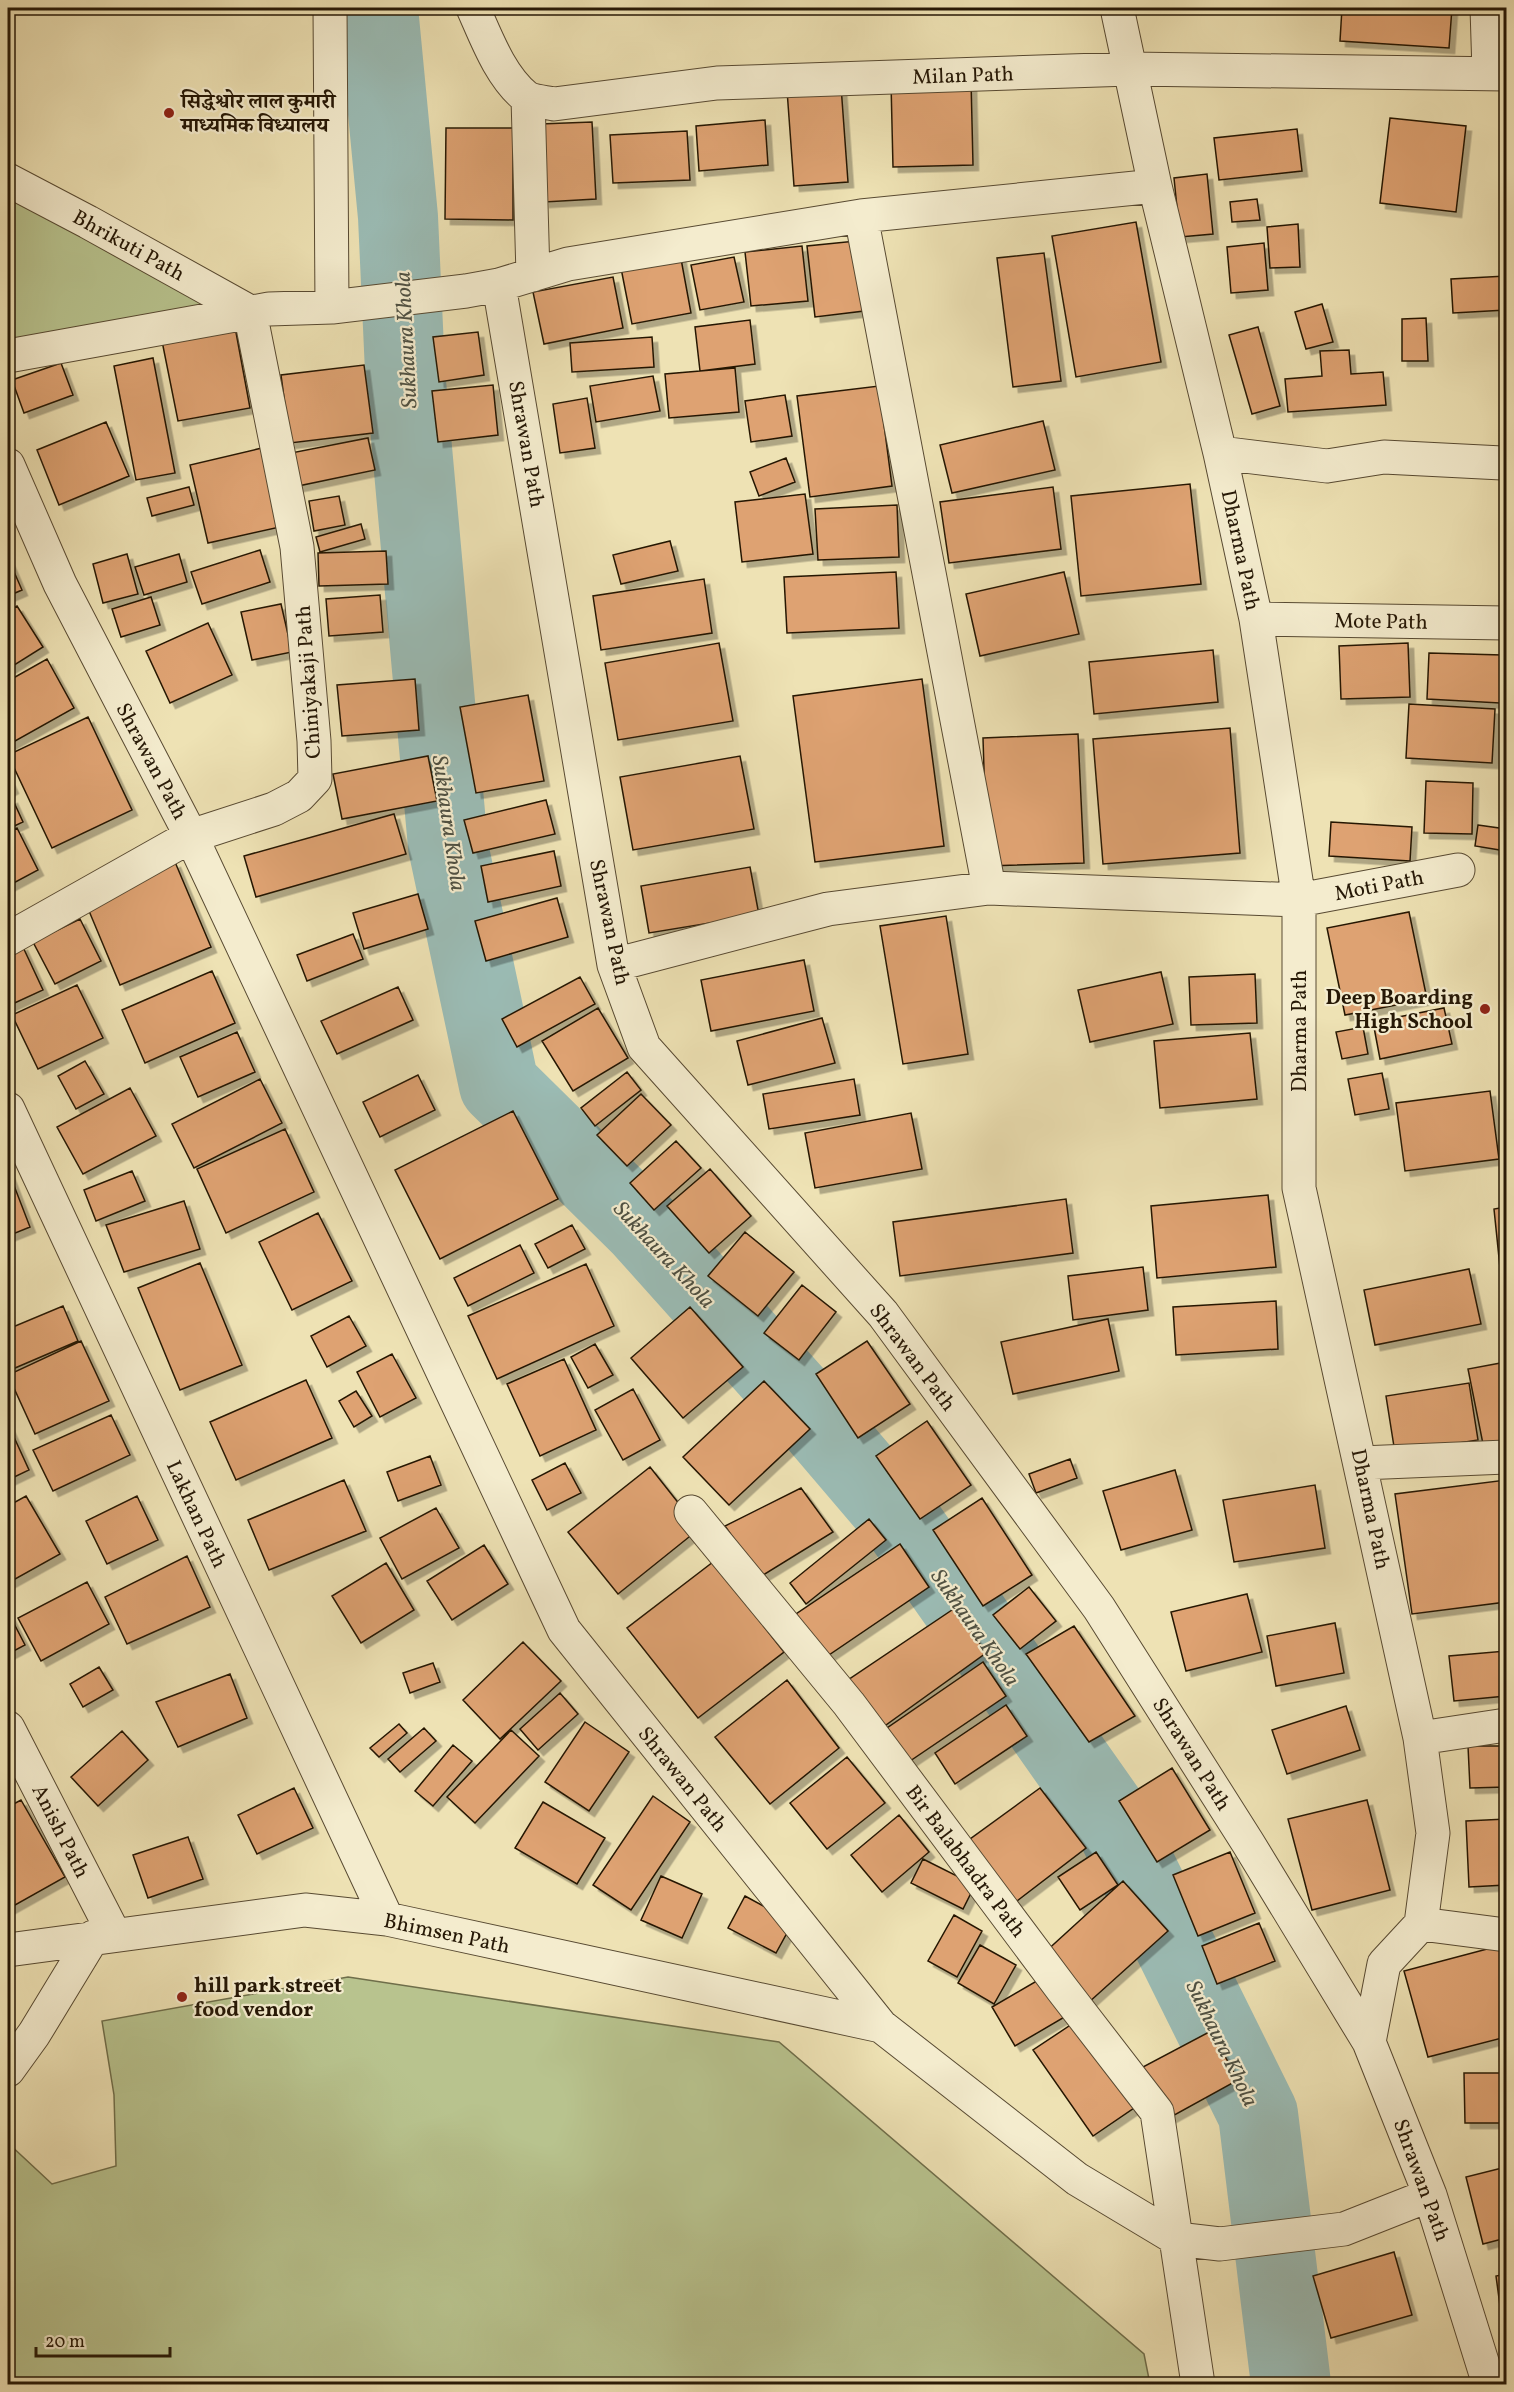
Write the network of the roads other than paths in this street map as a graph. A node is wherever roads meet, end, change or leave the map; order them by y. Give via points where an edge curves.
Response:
1 (330, 8) edge
2 (472, 8) edge
3 (1117, 8) edge
4 (1486, 8) edge
5 (1131, 69) junction
6 (1498, 73) edge
7 (528, 99) junction
8 (8, 180) edge
9 (1155, 186) junction
10 (861, 216) junction
11 (533, 275) junction
12 (499, 285) junction
13 (332, 308) junction
14 (250, 312) junction
15 (8, 356) edge
16 (1220, 453) junction
17 (1502, 463) dead end
18 (8, 465) edge
19 (1256, 619) junction
20 (1506, 623) edge
21 (191, 836) junction
22 (1458, 870) dead end
23 (989, 888) junction
24 (1299, 900) junction
25 (8, 939) edge
26 (615, 965) junction
27 (8, 1109) edge
28 (1506, 1457) edge
29 (1361, 1463) junction
30 (691, 1512) dead end
31 (1506, 1725) edge
32 (8, 1728) edge
33 (1420, 1738) junction
34 (387, 1919) junction
35 (1421, 1924) junction
36 (1506, 1935) edge
37 (104, 1936) junction
38 (8, 1950) edge
39 (881, 2026) junction
40 (1369, 2042) junction
41 (8, 2070) edge
42 (1430, 2195) junction
43 (1177, 2239) junction
44 (1198, 2385) edge
45 (1489, 2385) edge

1 - 13 street
2 - 7 street via 490,47
3 - 5 street, Dharma Path
4 - 6 street
5 - 6 street, Milan Path
5 - 7 street, Milan Path via 717,83 554,104
5 - 9 street, Dharma Path
7 - 11 street
8 - 14 street, Bhrikuti Path
9 - 10 street
9 - 16 street, Dharma Path
10 - 11 street via 568,264
10 - 23 street
11 - 12 street
12 - 13 street
12 - 26 street, Shrawan Path
13 - 14 street
14 - 15 street
14 - 21 street, Chiniyakaji Path via 297,547 315,779 299,796 274,809
16 - 17 street via 1327,466 1384,457
16 - 19 street, Dharma Path
18 - 21 street, Shrawan Path via 60,584
19 - 20 street, Mote Path
19 - 24 street, Dharma Path
21 - 25 street, Chiniyakaji Path
21 - 39 street, Shrawan Path via 564,1630
22 - 24 street, Moti Path
23 - 24 street, Moti Path
23 - 26 street, Moti Path via 828,909
24 - 29 street, Dharma Path via 1299,1188
26 - 40 street, Shrawan Path via 644,1047 884,1314 1099,1608
27 - 34 street, Lakhan Path
28 - 29 street
29 - 33 street, Dharma Path
30 - 43 street, Bir Balabhadra Path via 849,1704 1156,2112
31 - 33 street
32 - 37 street, Anish Path
33 - 35 street, Dharma Path via 1433,1833
34 - 37 street, Bhimsen Path via 305,1910
34 - 39 street, Bhimsen Path
35 - 36 street
35 - 40 street via 1384,1964
37 - 38 street, Bhimsen Path
37 - 41 street
39 - 43 street, Shrawan Path via 1077,2179
40 - 42 street, Shrawan Path
42 - 43 street, Shrawan Path via 1344,2229 1220,2244
42 - 45 street, Shrawan Path
43 - 44 street, Bir Balabhadra Path

